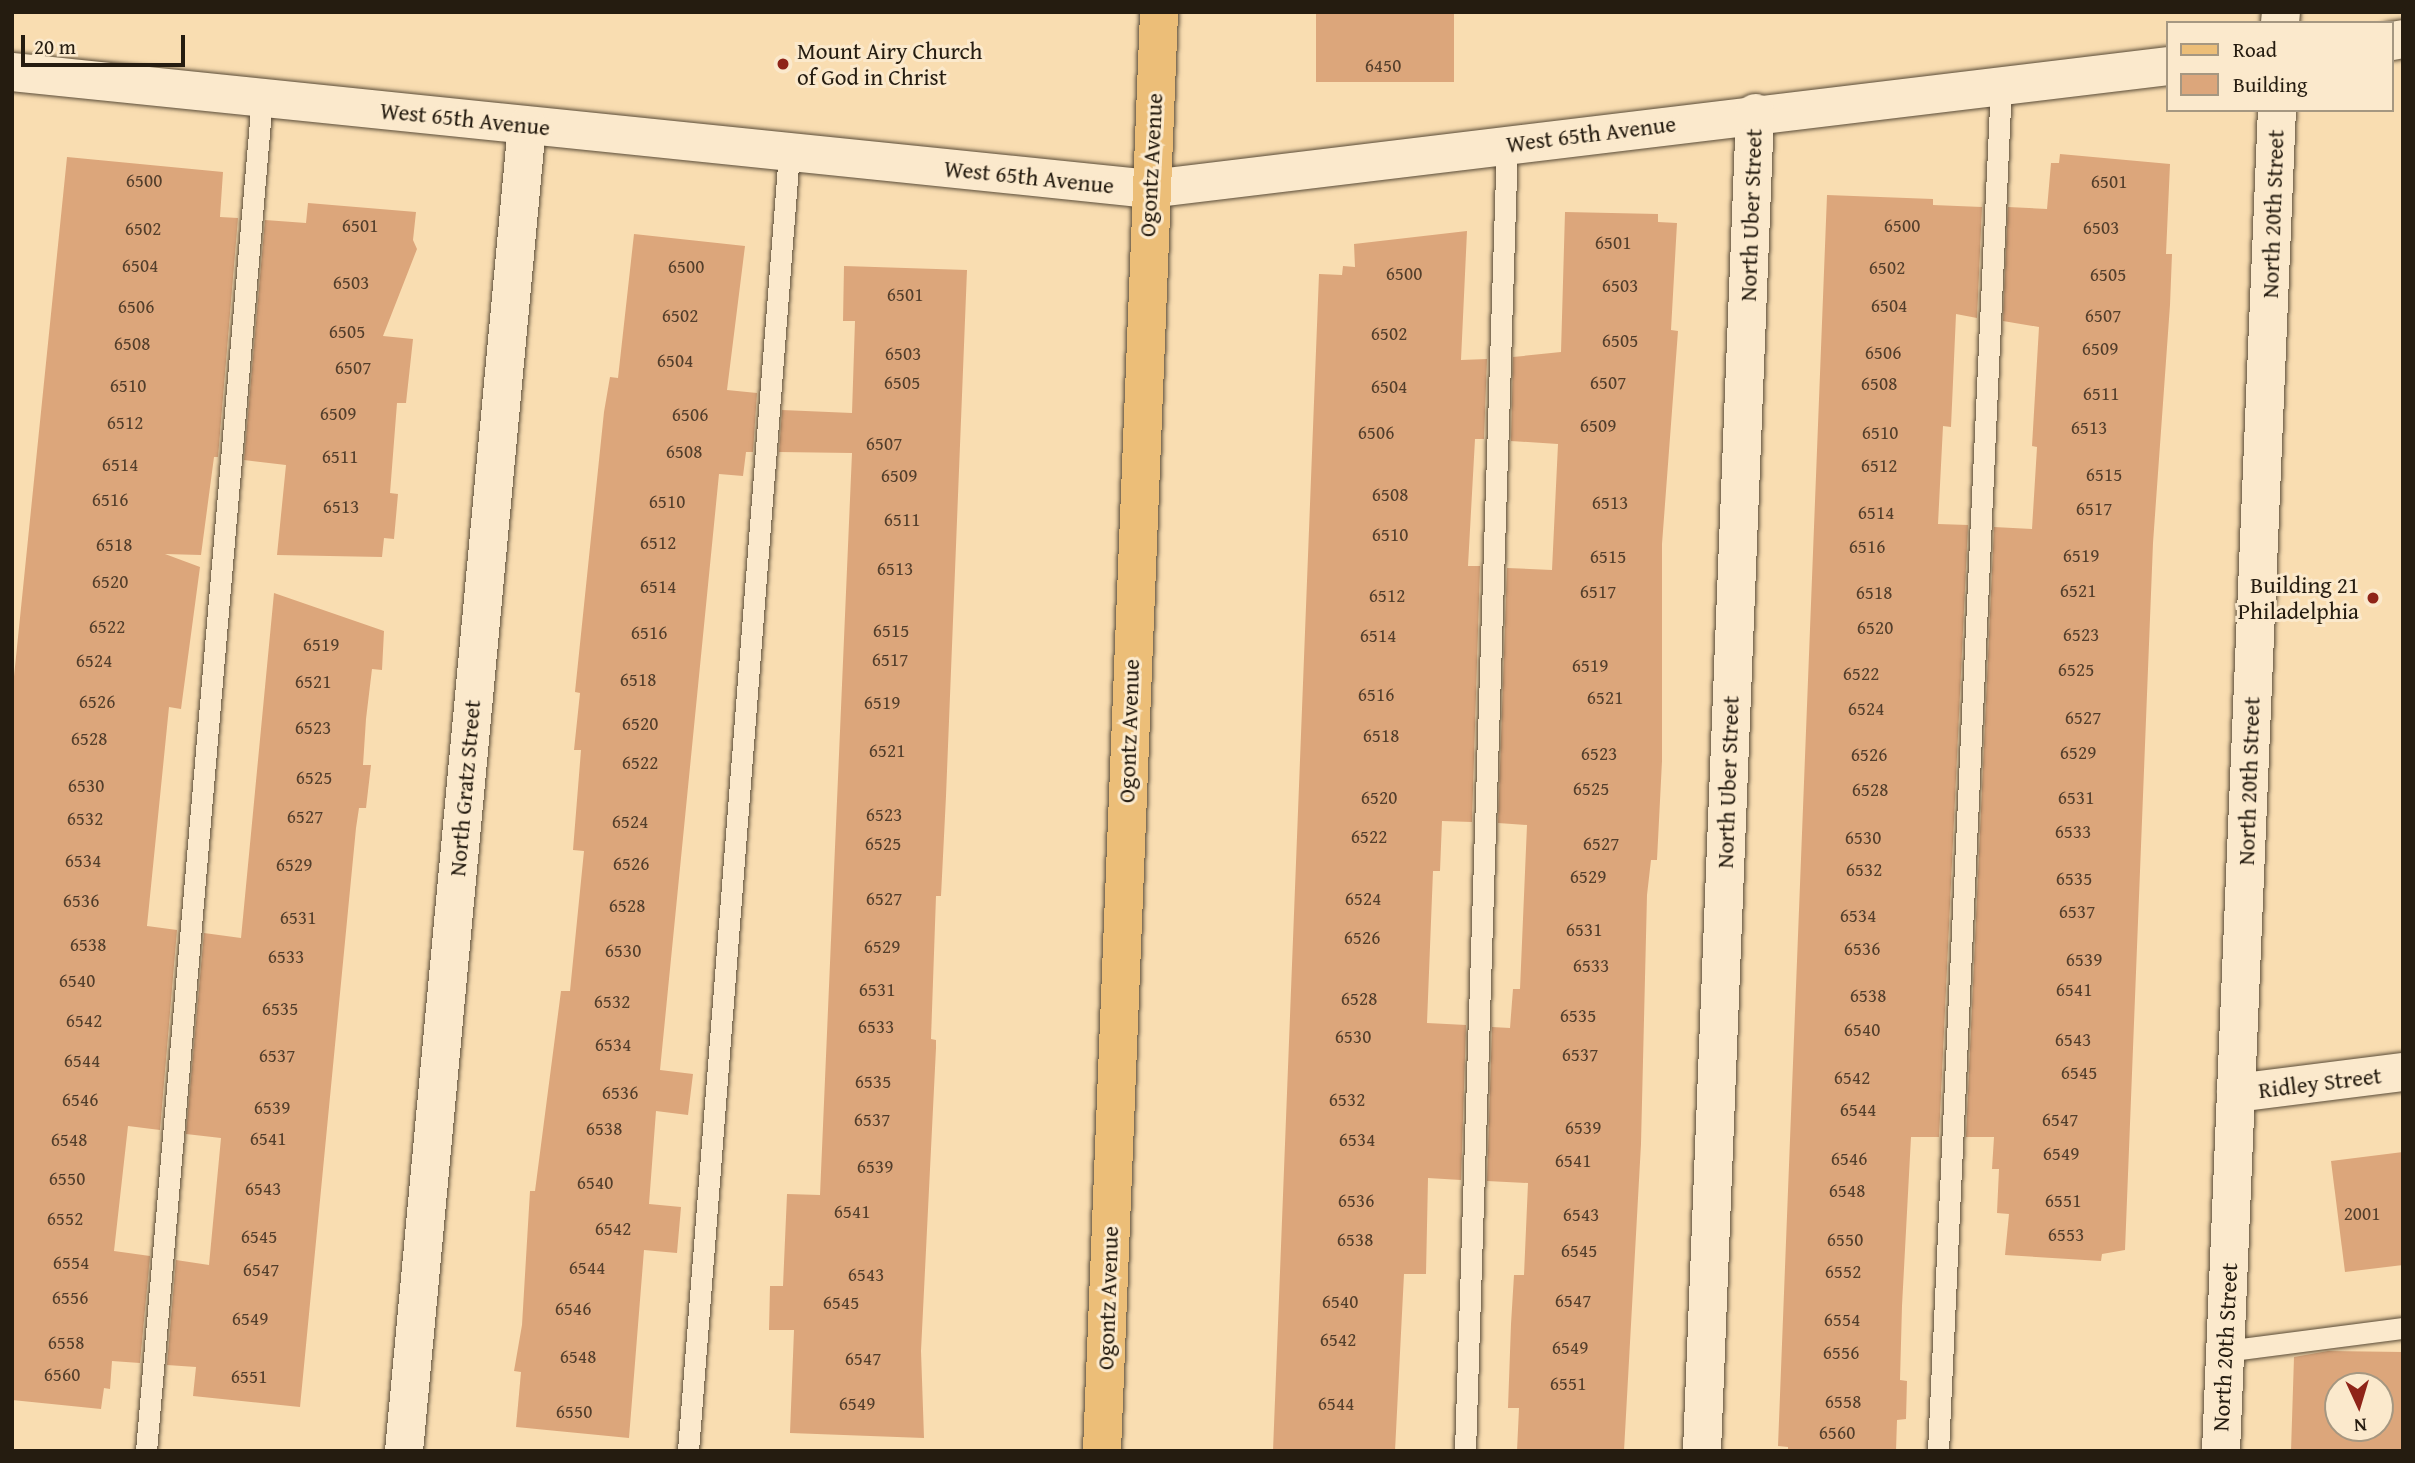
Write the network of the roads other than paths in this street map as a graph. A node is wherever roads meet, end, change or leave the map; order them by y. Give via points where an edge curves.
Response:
1 (1159, 12) edge
2 (2166, 66) edge
3 (12, 72) edge
4 (2001, 85) junction
5 (262, 97) junction
6 (2277, 112) edge
7 (1755, 113) junction
8 (527, 126) junction
9 (1507, 144) junction
10 (789, 152) junction
11 (1150, 189) junction
12 (2403, 1072) edge
13 (2236, 1093) junction
14 (2403, 1328) edge
15 (2225, 1351) junction
16 (146, 1451) edge
17 (404, 1451) edge
18 (688, 1451) edge
19 (1102, 1451) edge
20 (1465, 1451) edge
21 (1702, 1451) edge
22 (1938, 1451) edge
23 (2221, 1451) edge

1 - 11 main road, Ogontz Avenue
2 - 4 street, West 65th Avenue
3 - 5 street, West 65th Avenue
4 - 7 street, West 65th Avenue
4 - 22 lane
5 - 8 street, West 65th Avenue
5 - 16 lane
6 - 13 street, North 20th Street
7 - 9 street, West 65th Avenue
7 - 21 street, North Uber Street
8 - 10 street, West 65th Avenue
8 - 17 street, North Gratz Street
9 - 11 street, West 65th Avenue
9 - 20 lane
10 - 11 street, West 65th Avenue
10 - 18 lane
11 - 19 main road, Ogontz Avenue
12 - 13 street, Ridley Street
13 - 15 street, North 20th Street
14 - 15 lane
15 - 23 street, North 20th Street

